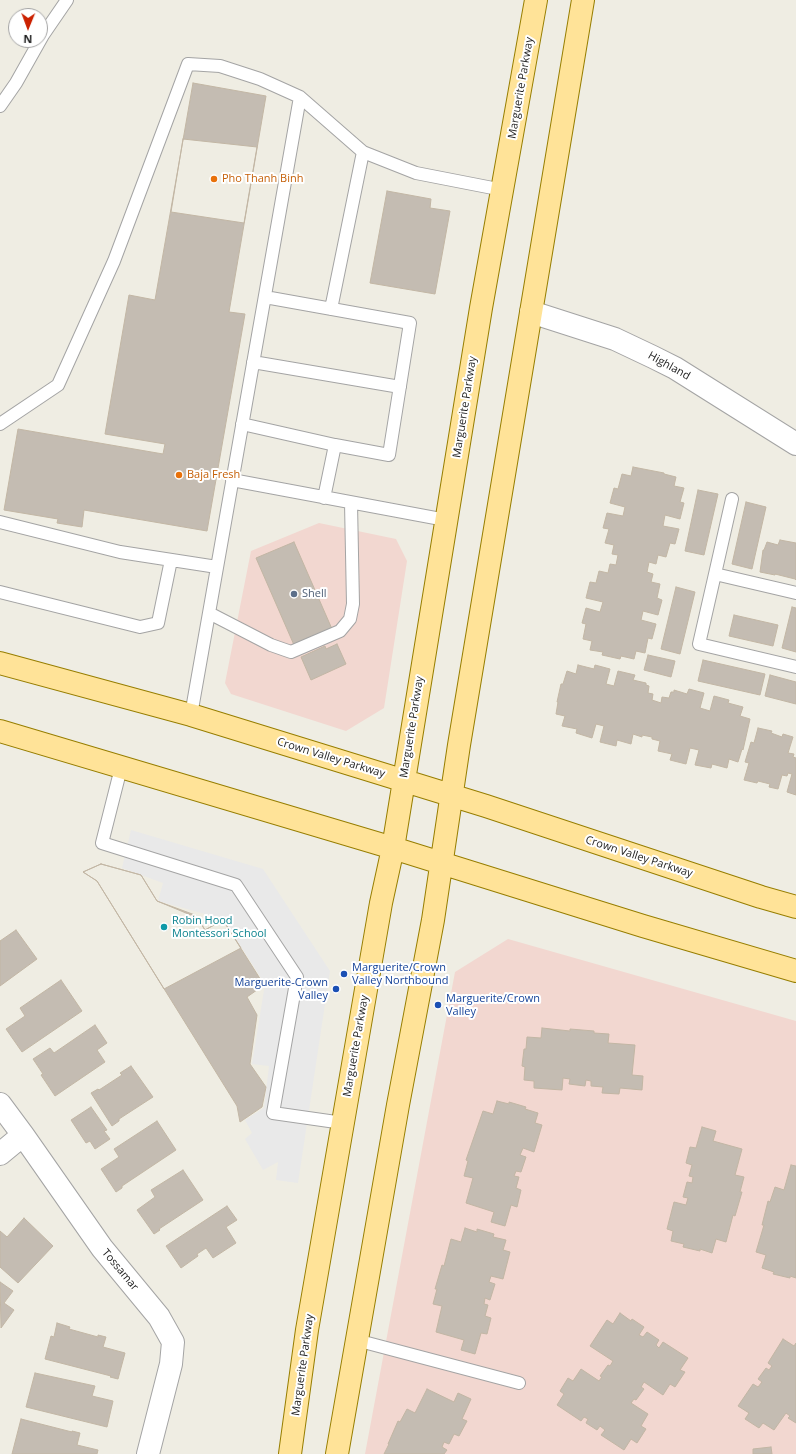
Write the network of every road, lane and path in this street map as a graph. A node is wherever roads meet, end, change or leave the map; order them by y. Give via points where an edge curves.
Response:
1 (67, 0) edge
2 (536, 0) edge
3 (583, 0) edge
4 (300, 97) junction
5 (0, 106) edge
6 (363, 152) junction
7 (503, 190) junction
8 (265, 297) junction
9 (331, 309) junction
10 (531, 312) junction
11 (253, 362) junction
12 (400, 387) junction
13 (0, 424) edge
14 (242, 424) junction
15 (796, 444) edge
16 (335, 445) junction
17 (232, 480) junction
18 (324, 498) junction
19 (732, 499) dead end
20 (351, 503) junction
21 (446, 520) junction
22 (0, 522) edge
23 (172, 560) junction
24 (217, 567) junction
25 (715, 574) junction
26 (0, 592) edge
27 (796, 593) edge
28 (209, 613) junction
29 (0, 663) edge
30 (796, 667) edge
31 (191, 715) junction
32 (0, 731) edge
33 (121, 768) junction
34 (404, 780) junction
35 (453, 796) junction
36 (392, 848) junction
37 (442, 864) junction
38 (796, 907) edge
39 (796, 971) edge
40 (0, 1104) edge
41 (343, 1123) junction
42 (23, 1135) junction
43 (0, 1154) edge
44 (356, 1340) junction
45 (519, 1383) dead end
46 (148, 1454) edge
47 (290, 1454) edge
48 (337, 1454) edge

1 - 5 lane
2 - 7 main road, Marguerite Parkway
3 - 10 main road
4 - 6 lane
4 - 8 lane
4 - 13 lane via 220,66 188,64 114,261 58,385
6 - 7 lane via 416,173
6 - 9 lane
7 - 21 main road, Marguerite Parkway
8 - 9 lane
8 - 11 lane
9 - 12 lane via 410,324
10 - 15 street, Highland via 615,338 675,368
10 - 35 main road via 459,745
11 - 12 lane
11 - 14 lane
12 - 16 lane via 388,455
14 - 16 lane
14 - 17 lane
16 - 18 lane
17 - 18 lane
17 - 24 lane
18 - 20 lane
19 - 25 lane
20 - 21 lane
20 - 28 lane via 353,604 350,619 340,631 291,652 271,645
21 - 34 main road, Marguerite Parkway
22 - 23 lane via 120,552
23 - 24 lane
23 - 26 lane via 158,624 140,627
24 - 28 lane
25 - 27 lane
25 - 30 lane via 699,644
28 - 31 lane
29 - 31 main road, Crown Valley Parkway
31 - 34 main road, Crown Valley Parkway
32 - 33 main road
33 - 36 main road
33 - 41 lane via 102,843 236,885 297,977 273,1113
34 - 35 main road, Crown Valley Parkway
34 - 36 main road, Marguerite Parkway
35 - 37 main road
35 - 38 main road, Crown Valley Parkway
36 - 37 main road
36 - 41 main road, Marguerite Parkway
37 - 39 main road
37 - 44 main road
40 - 42 street, Tossamar
41 - 47 main road, Marguerite Parkway via 307,1330
42 - 43 street
42 - 46 street, Tossamar via 102,1248 159,1317 172,1342 171,1364
44 - 45 lane
44 - 48 main road

